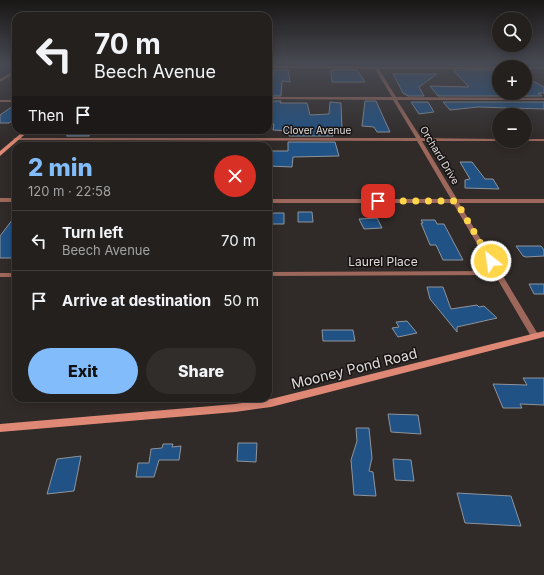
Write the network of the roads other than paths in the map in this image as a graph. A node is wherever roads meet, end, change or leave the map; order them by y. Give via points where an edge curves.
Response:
1 (390, 90) edge
2 (272, 98) edge
3 (395, 98) junction
4 (544, 99) edge
5 (0, 101) edge
6 (12, 101) edge
7 (22, 134) edge
8 (15, 139) junction
9 (418, 140) junction
10 (492, 140) edge
11 (532, 140) edge
12 (544, 140) edge
13 (0, 154) edge
14 (0, 200) edge
15 (12, 200) edge
16 (272, 201) edge
17 (456, 201) junction
18 (544, 201) edge
19 (498, 273) junction
20 (272, 274) edge
21 (0, 275) edge
22 (12, 275) edge
23 (540, 335) edge
24 (0, 428) edge

1 - 3 street, Orchard Drive
2 - 3 street
3 - 4 street
3 - 9 street, Orchard Drive
5 - 6 street
7 - 8 street
8 - 9 street, Clover Avenue
8 - 13 street
9 - 10 street, Clover Avenue
9 - 17 street, Orchard Drive
11 - 12 street
14 - 15 street
16 - 17 street
17 - 18 street
17 - 19 street, Orchard Drive
19 - 20 street, Laurel Place
19 - 23 street, Orchard Drive
21 - 22 street
23 - 24 street, Mooney Pond Road via 271,403

